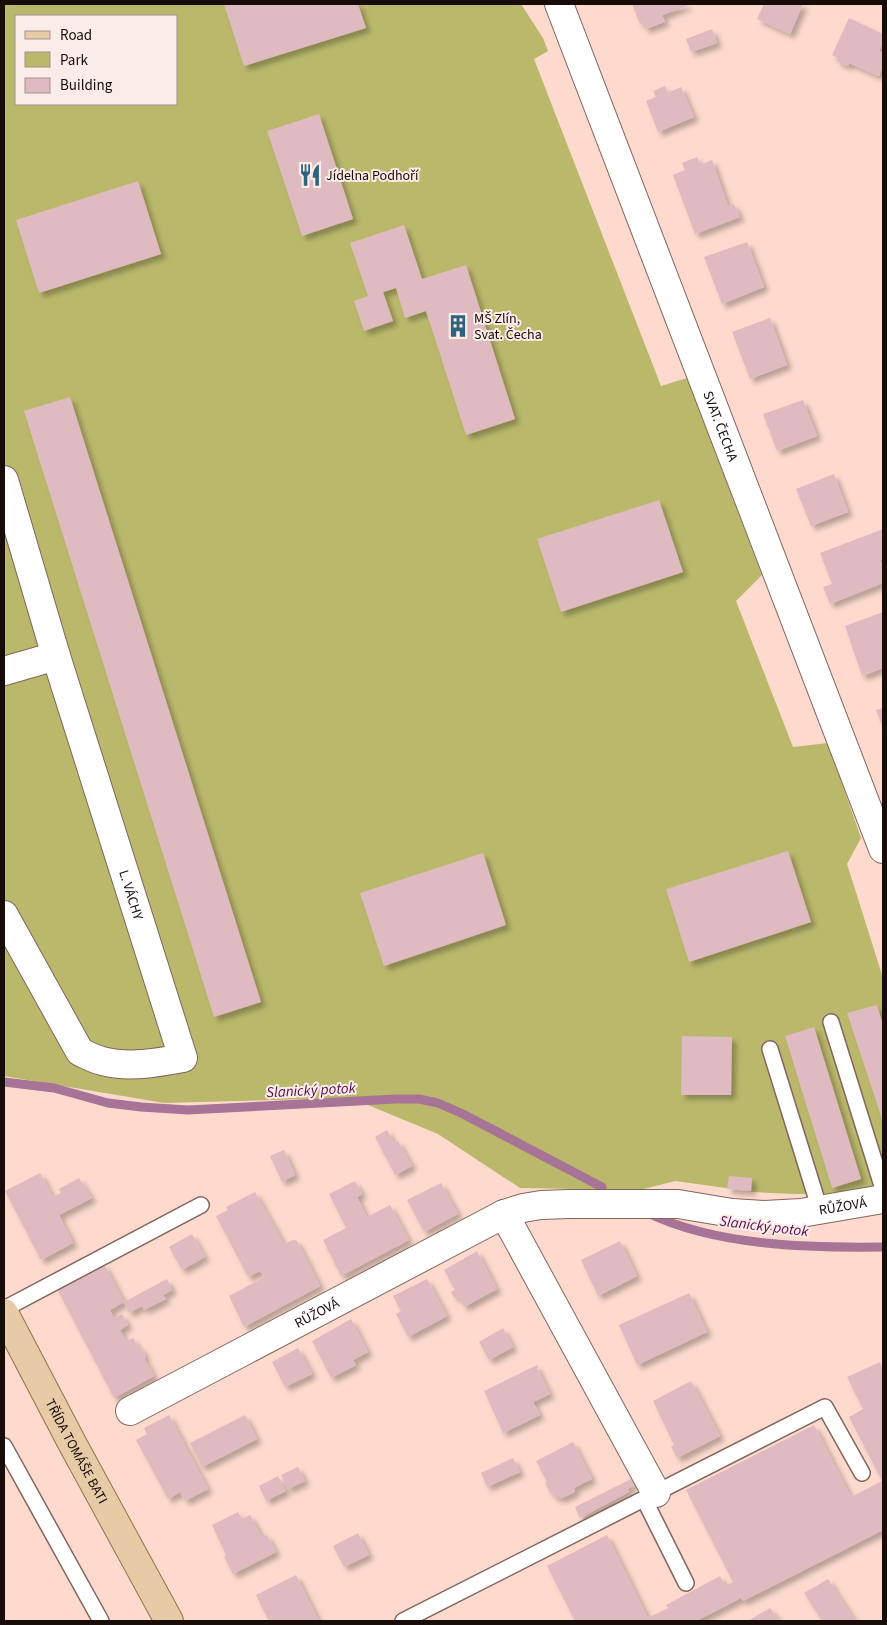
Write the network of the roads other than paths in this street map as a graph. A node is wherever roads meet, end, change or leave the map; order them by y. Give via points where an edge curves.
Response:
1 (559, 4) edge
2 (4, 480) edge
3 (56, 656) junction
4 (4, 672) edge
5 (883, 849) edge
6 (4, 915) edge
7 (831, 1022) dead end
8 (770, 1049) dead end
9 (883, 1189) edge
10 (883, 1199) edge
11 (201, 1205) dead end
12 (820, 1210) junction
13 (504, 1214) junction
14 (4, 1311) edge
15 (130, 1411) dead end
16 (4, 1446) edge
17 (862, 1473) dead end
18 (650, 1496) junction
19 (686, 1584) dead end
20 (151, 1589) junction
21 (101, 1621) edge
22 (169, 1621) edge
23 (176, 1621) edge
24 (403, 1621) edge

1 - 5 street, SVAT. ČECHA
2 - 3 street, L. VÁCHY
3 - 4 street
3 - 6 street, L. VÁCHY via 183,1058 120,1064 101,1061 80,1052
7 - 9 lane
8 - 12 lane
10 - 12 street, RŮŽOVÁ
11 - 14 lane
12 - 13 street, RŮŽOVÁ via 765,1215 678,1204 569,1204 541,1205
13 - 15 street, RŮŽOVÁ
13 - 18 street
14 - 20 main road, TŘÍDA TOMÁŠE BATI
16 - 21 lane
17 - 18 lane via 825,1407
18 - 19 lane
18 - 24 lane
20 - 22 main road, TŘÍDA TOMÁŠE BATI
20 - 23 main road, TŘÍDA TOMÁŠE BATI

